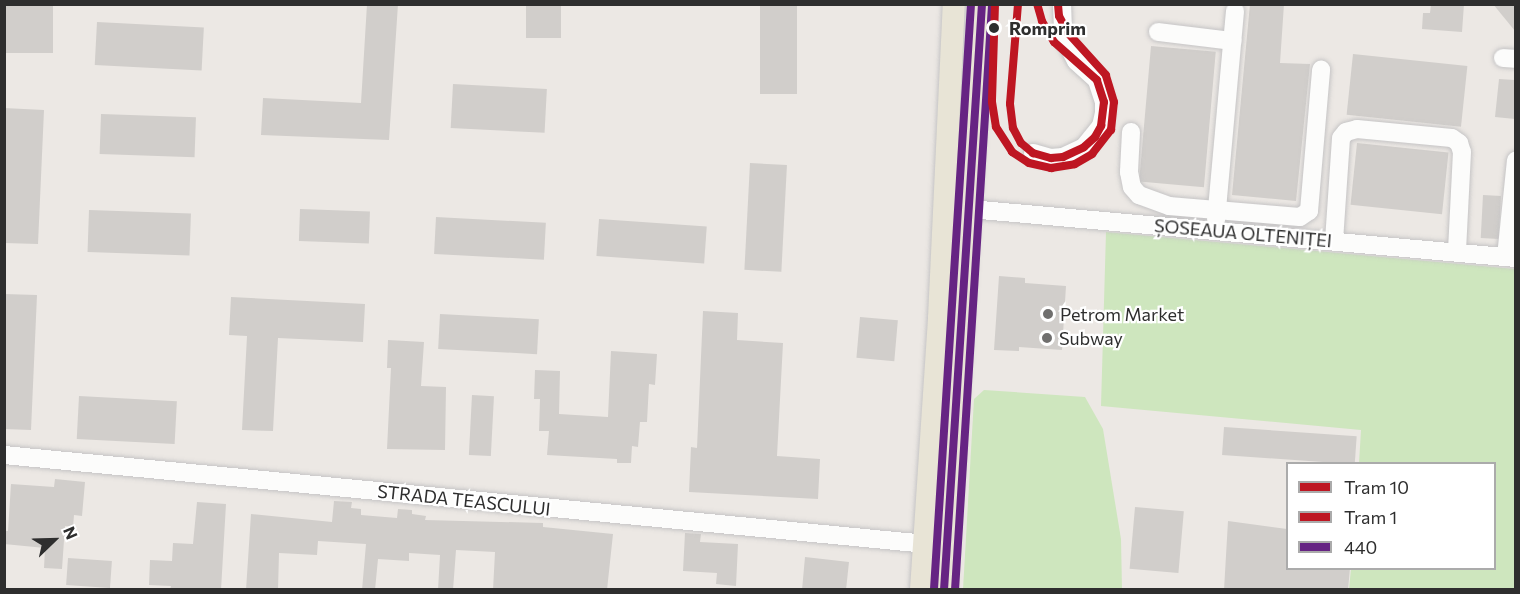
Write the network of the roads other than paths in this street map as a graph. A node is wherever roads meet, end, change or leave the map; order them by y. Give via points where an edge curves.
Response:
1 (954, 4) edge
2 (982, 4) edge
3 (1062, 4) edge
4 (1235, 11) dead end
5 (1158, 32) dead end
6 (1232, 41) junction
7 (1321, 70) dead end
8 (1131, 132) dead end
9 (1033, 153) dead end
10 (1515, 161) edge
11 (970, 209) junction
12 (1217, 210) junction
13 (1215, 231) junction
14 (1334, 242) junction
15 (1457, 252) junction
16 (1511, 257) edge
17 (4, 455) edge
18 (924, 544) junction
19 (947, 546) junction
20 (921, 590) edge
21 (944, 590) edge

1 - 18 main road
2 - 11 main road
3 - 9 street via 1063,31 1076,61 1093,76 1101,90 1101,126 1084,147 1072,154 1051,158
4 - 6 street
5 - 6 street
6 - 12 street
7 - 12 street via 1309,211 1300,217
8 - 12 street via 1129,172 1132,187 1139,195 1169,206
10 - 16 street
11 - 13 street, ȘOSEAUA OLTENIȚEI
11 - 19 main road
12 - 13 street
13 - 14 street, ȘOSEAUA OLTENIȚEI
14 - 15 street, ȘOSEAUA OLTENIȚEI
14 - 15 street via 1341,138 1357,129 1452,138 1459,143 1462,152
15 - 16 street, ȘOSEAUA OLTENIȚEI
17 - 18 street, STRADA TEASCULUI
18 - 19 street, STRADA TEASCULUI
18 - 20 main road
19 - 21 main road

